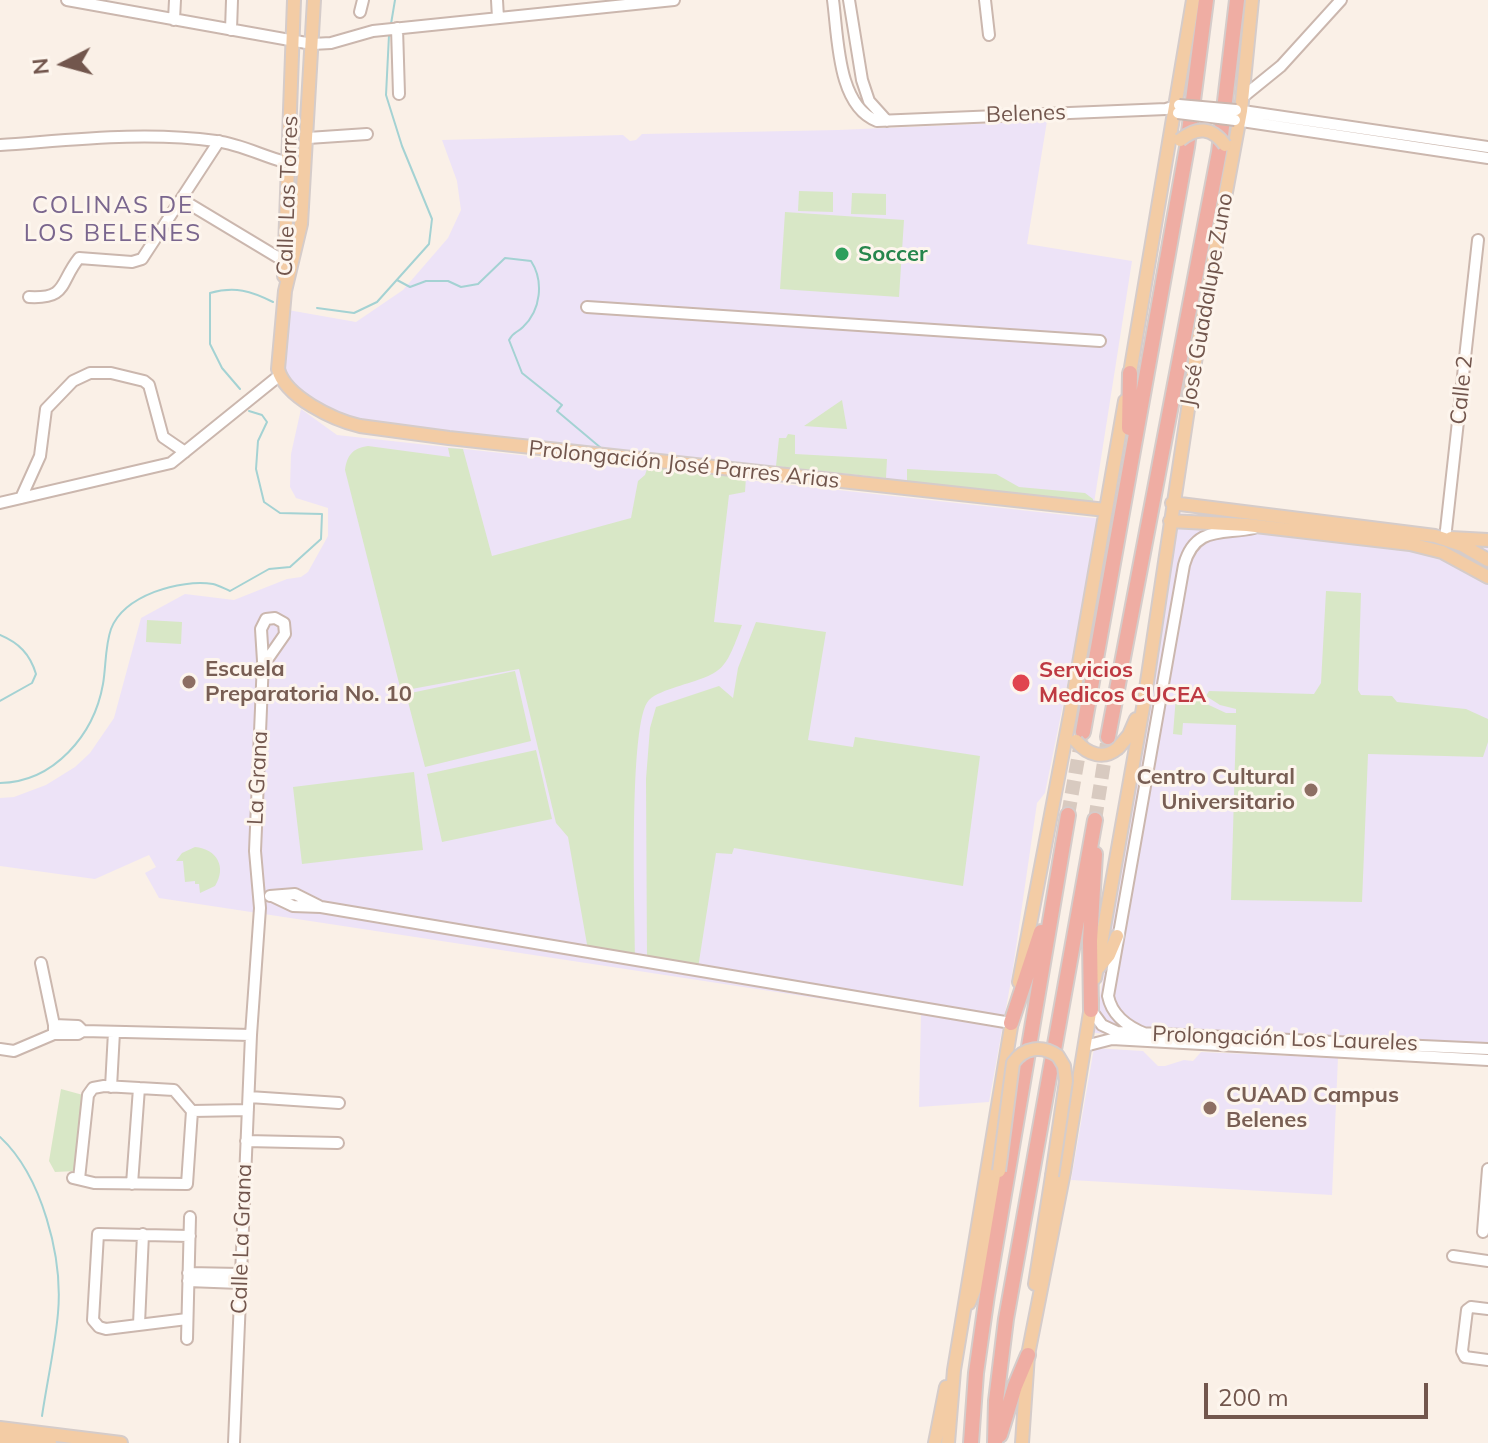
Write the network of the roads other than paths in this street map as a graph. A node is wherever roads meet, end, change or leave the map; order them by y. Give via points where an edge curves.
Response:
1 (67, 0) edge
2 (175, 0) edge
3 (232, 0) edge
4 (294, 0) edge
5 (314, 0) edge
6 (363, 0) edge
7 (497, 0) edge
8 (674, 0) edge
9 (833, 0) edge
10 (849, 0) edge
11 (985, 0) edge
12 (1193, 0) edge
13 (1206, 0) edge
14 (1237, 0) edge
15 (1252, 0) edge
16 (1341, 0) edge
17 (641, 2) edge
18 (118, 5) edge
19 (573, 5) edge
20 (360, 12) dead end
21 (498, 18) junction
22 (174, 20) junction
23 (396, 28) junction
24 (231, 30) junction
25 (989, 35) dead end
26 (292, 42) junction
27 (312, 44) junction
28 (399, 94) dead end
29 (1244, 96) junction
30 (1174, 109) junction
31 (1238, 116) junction
32 (887, 121) junction
33 (367, 134) dead end
34 (308, 138) junction
35 (219, 141) junction
36 (0, 145) edge
37 (1488, 147) edge
38 (1488, 158) edge
39 (289, 164) junction
40 (305, 166) junction
41 (1163, 171) junction
42 (1229, 178) junction
43 (181, 199) junction
44 (1478, 240) dead end
45 (287, 264) junction
46 (29, 297) dead end
47 (587, 307) dead end
48 (1100, 341) dead end
49 (1130, 373) junction
50 (280, 375) junction
51 (185, 452) junction
52 (21, 498) junction
53 (0, 503) edge
54 (1172, 503) junction
55 (1106, 510) junction
56 (1170, 521) junction
57 (1259, 527) junction
58 (1445, 539) junction
59 (1488, 540) edge
60 (1488, 560) edge
61 (1488, 577) edge
62 (1101, 634) junction
63 (263, 661) dead end
64 (1144, 702) junction
65 (1070, 715) junction
66 (1080, 737) junction
67 (1113, 742) junction
68 (259, 894) junction
69 (1117, 936) junction
70 (41, 963) dead end
71 (1096, 971) junction
72 (1091, 1010) junction
73 (1011, 1023) junction
74 (54, 1029) junction
75 (114, 1032) junction
76 (1146, 1034) junction
77 (251, 1035) junction
78 (1123, 1036) junction
79 (1085, 1046) junction
80 (1332, 1046) junction
81 (0, 1049) edge
82 (1488, 1049) edge
83 (1488, 1060) edge
84 (111, 1087) junction
85 (139, 1088) junction
86 (249, 1097) junction
87 (339, 1103) dead end
88 (248, 1110) junction
89 (192, 1111) junction
90 (246, 1141) junction
91 (338, 1143) dead end
92 (1488, 1169) edge
93 (132, 1184) junction
94 (190, 1217) dead end
95 (1483, 1232) dead end
96 (143, 1234) junction
97 (190, 1236) junction
98 (1453, 1256) dead end
99 (1488, 1261) edge
100 (188, 1277) junction
101 (240, 1278) junction
102 (1488, 1309) edge
103 (964, 1311) junction
104 (187, 1319) junction
105 (1035, 1319) junction
106 (139, 1324) junction
107 (187, 1339) dead end
108 (1028, 1355) junction
109 (1488, 1360) edge
110 (954, 1370) junction
111 (976, 1373) junction
112 (0, 1428) edge
113 (0, 1437) edge
114 (30, 1438) edge
115 (53, 1440) edge
116 (121, 1443) edge
117 (234, 1443) edge
118 (935, 1443) edge
119 (948, 1443) edge
120 (961, 1443) edge
121 (971, 1443) edge
122 (996, 1443) edge
123 (1022, 1443) edge

1 - 18 street
2 - 22 street
3 - 24 street
4 - 26 main road, Calle Las Torres
5 - 27 main road, Calle Las Torres
6 - 20 street
7 - 21 street
8 - 17 street
9 - 32 street via 844,82 868,117
10 - 32 street via 862,80 869,101
11 - 25 street
12 - 30 main road
13 - 62 highway via 1187,147
14 - 67 highway via 1219,152
15 - 29 main road, José Guadalupe Zuno
16 - 29 street via 1281,66
17 - 19 street
18 - 22 street
19 - 21 street
21 - 23 street
22 - 24 street
23 - 27 street
23 - 28 street
24 - 26 street
26 - 27 street
26 - 39 main road, Calle Las Torres
27 - 34 main road, Calle Las Torres
29 - 31 main road, José Guadalupe Zuno
30 - 31 street, Belenes, bridge
30 - 32 street, Belenes
30 - 41 main road
31 - 37 street
31 - 38 street
31 - 42 main road, José Guadalupe Zuno
33 - 34 street
34 - 40 main road, Calle Las Torres
35 - 36 street via 135,135
35 - 39 street
35 - 43 street
39 - 40 street
39 - 45 main road, Calle Las Torres
40 - 45 main road, Calle Las Torres via 301,224
41 - 42 main road, bridge via 1180,140 1194,130 1205,130 1225,145
41 - 49 main road
42 - 54 main road, José Guadalupe Zuno
43 - 45 street
43 - 46 street via 142,259 79,258 58,292
44 - 58 street, Calle 2
45 - 50 main road, Calle Las Torres
47 - 48 street
49 - 55 main road
49 - 62 highway via 1128,435
50 - 51 street
50 - 55 main road, Prolongación José Parres Arias via 318,409 360,426
51 - 52 street via 171,463
51 - 52 street via 163,437 149,385 111,373 90,373 73,381 46,409 40,456
52 - 53 street
54 - 56 main road, José Guadalupe Zuno
54 - 58 main road
55 - 65 main road
56 - 57 main road
56 - 64 main road, José Guadalupe Zuno
57 - 61 main road via 1421,546
57 - 69 street via 1207,535 1187,554
58 - 59 main road
58 - 60 main road
62 - 66 highway
63 - 68 street, La Grana via 255,851
64 - 67 main road via 1129,735
64 - 71 main road, José Guadalupe Zuno
65 - 66 main road via 1070,726
65 - 73 main road
66 - 67 main road, bridge via 1088,752 1099,755 1108,755
68 - 73 street via 295,894 321,907
68 - 77 street, La Grana
69 - 71 main road
69 - 76 street via 1109,1001 1123,1021
70 - 74 street
71 - 72 main road, José Guadalupe Zuno
72 - 78 street, Prolongación Los Laureles via 1102,1025
72 - 79 main road, José Guadalupe Zuno
72 - 122 highway via 1095,820 1006,1319
73 - 103 main road
73 - 111 highway via 1041,935 1068,815
74 - 75 street
74 - 81 street via 14,1051
75 - 77 street
75 - 84 street
76 - 78 street, Prolongación Los Laureles
76 - 80 street, Prolongación Los Laureles
77 - 86 street, Calle La Grana
78 - 79 street, Prolongación Los Laureles
78 - 80 street, Prolongación Los Laureles
79 - 105 main road, José Guadalupe Zuno
80 - 82 street, Prolongación Los Laureles
80 - 83 street, Prolongación Los Laureles
84 - 85 street
84 - 93 street via 93,1088 88,1095 75,1178
85 - 89 street via 177,1091
85 - 93 street
86 - 87 street
86 - 88 street, Calle La Grana
88 - 89 street
88 - 90 street, Calle La Grana
89 - 93 street via 187,1184
90 - 91 street
90 - 101 street, Calle La Grana
92 - 95 street
94 - 97 street
96 - 97 street
96 - 106 street
96 - 106 street via 98,1234 93,1320 106,1329
97 - 100 street
98 - 99 street
100 - 101 street
100 - 104 street
101 - 117 street, Calle La Grana
102 - 109 street via 1467,1310 1462,1351 1465,1357
103 - 105 main road, bridge via 979,1279 1013,1063 1022,1053 1039,1049 1055,1053 1065,1071 1034,1290
103 - 110 main road
104 - 106 street
104 - 107 street
105 - 108 main road
108 - 122 highway
108 - 123 main road
110 - 118 main road
110 - 119 main road
111 - 120 highway
111 - 121 highway
112 - 114 main road
113 - 114 main road
114 - 115 main road
115 - 116 main road

